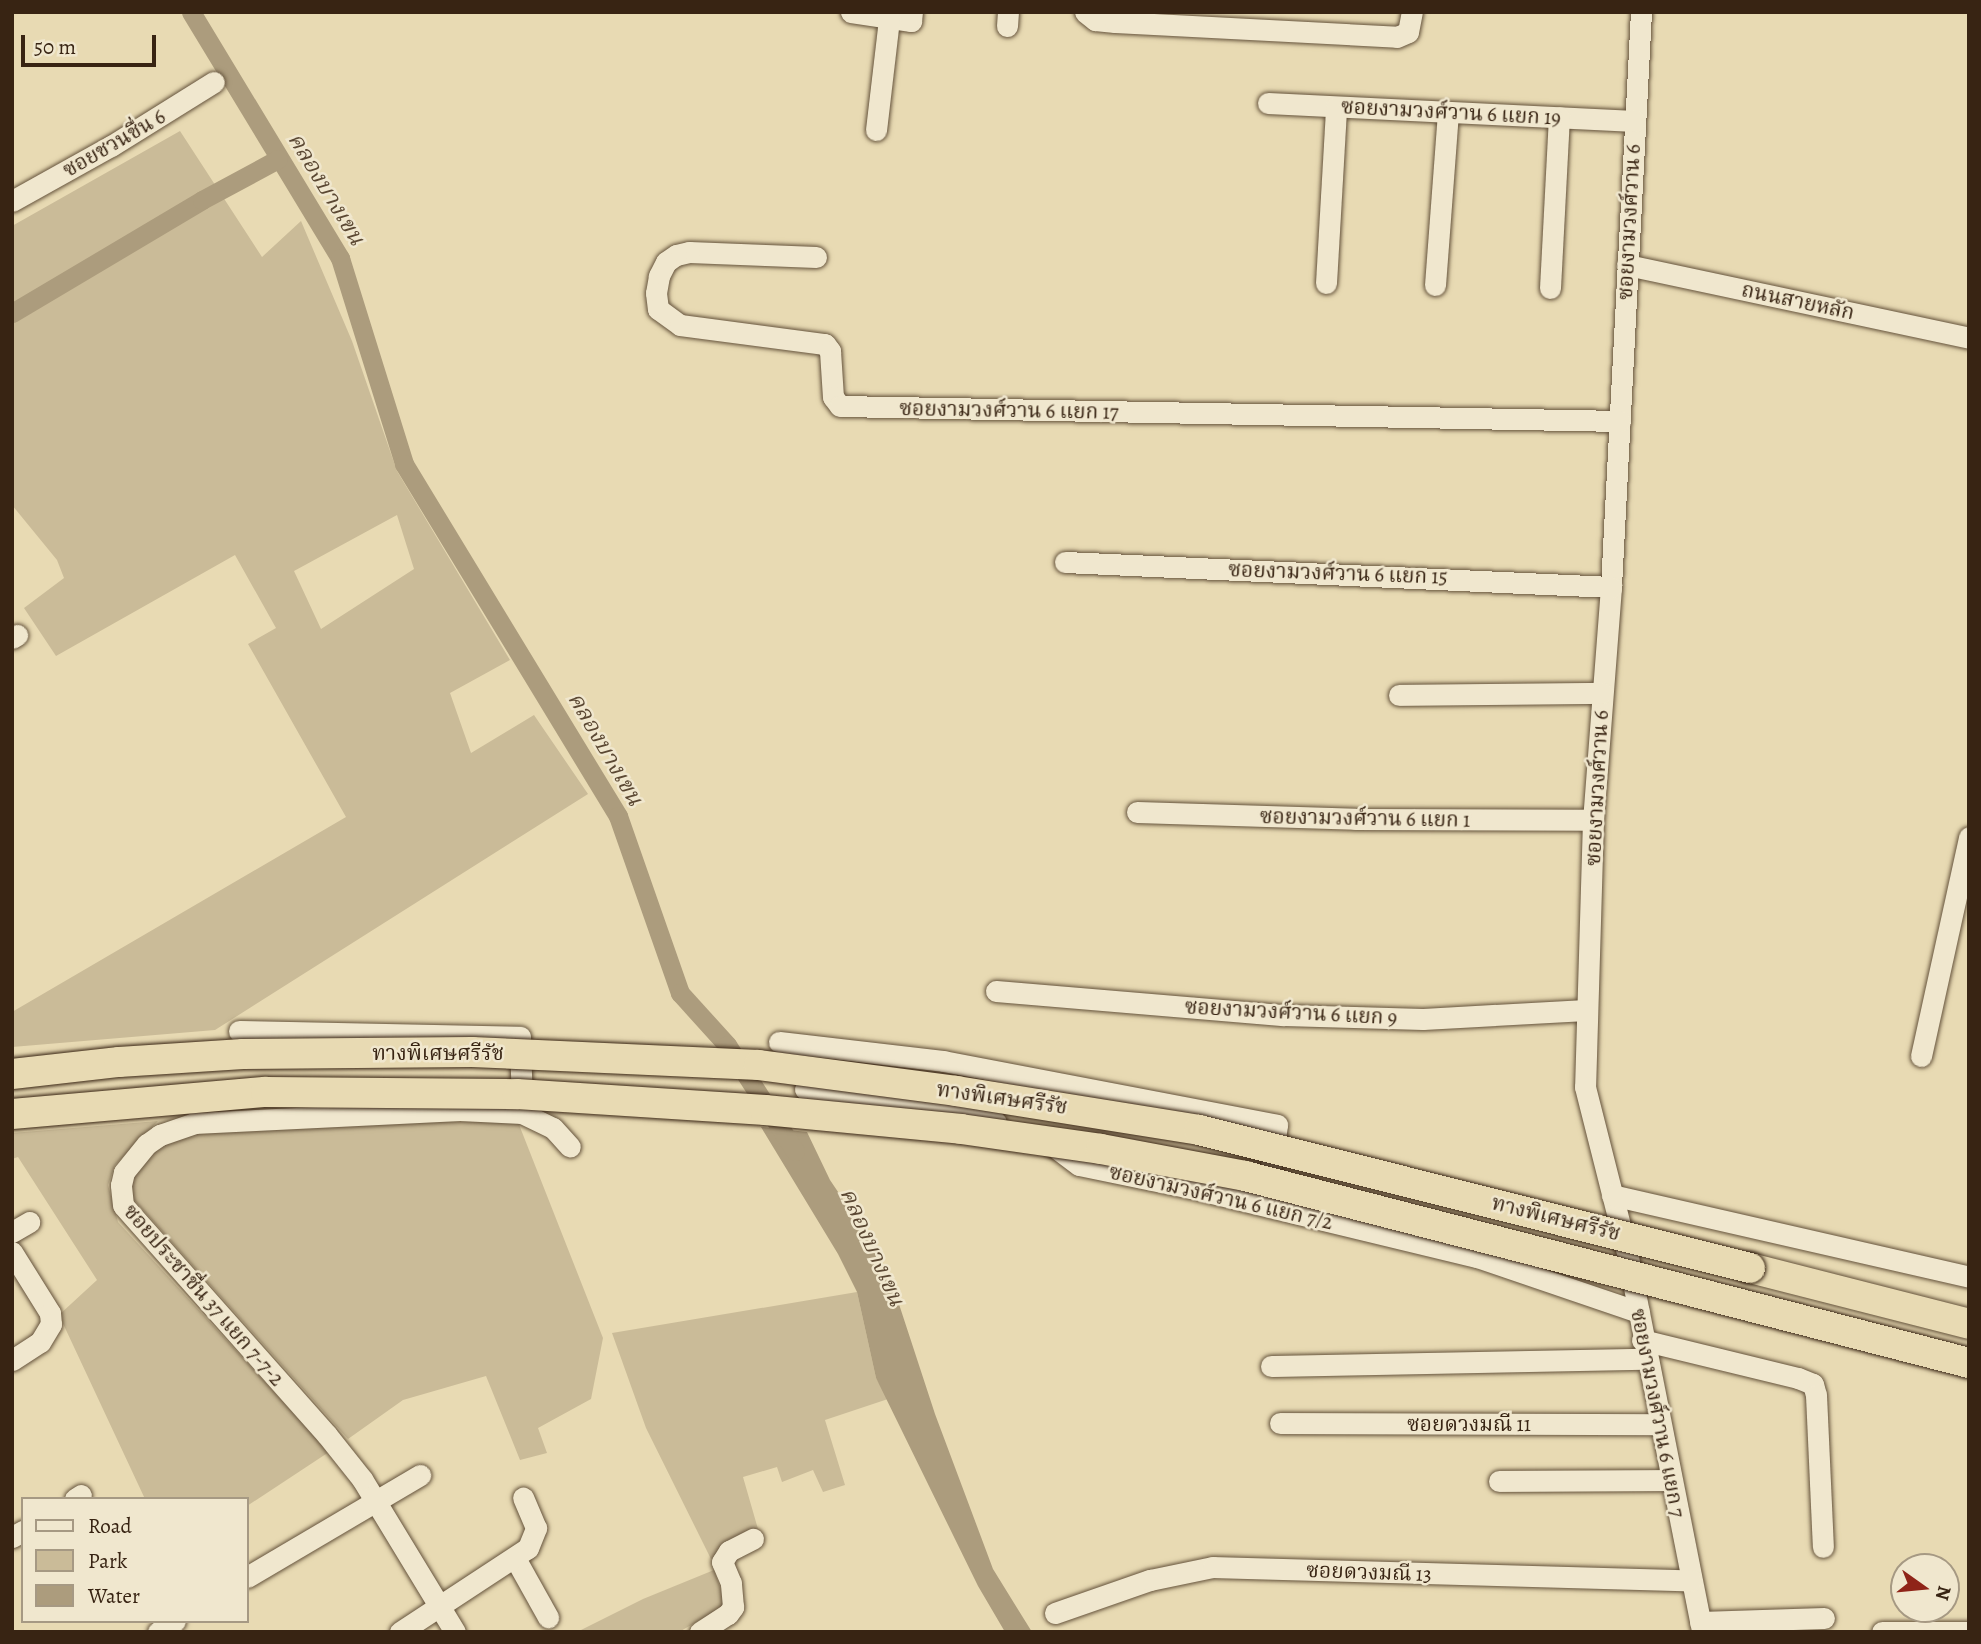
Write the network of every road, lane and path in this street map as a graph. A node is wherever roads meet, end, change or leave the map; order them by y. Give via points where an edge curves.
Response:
1 (851, 12) edge
2 (912, 12) edge
3 (1085, 12) edge
4 (1412, 12) edge
5 (1641, 12) edge
6 (888, 19) junction
7 (214, 82) dead end
8 (1268, 103) dead end
9 (1336, 107) junction
10 (1448, 112) junction
11 (1559, 117) junction
12 (1634, 121) junction
13 (876, 130) dead end
14 (12, 201) edge
15 (816, 257) dead end
16 (1627, 265) junction
17 (1326, 283) dead end
18 (1435, 285) dead end
19 (1550, 288) dead end
20 (1969, 338) edge
21 (1620, 421) junction
22 (1065, 562) dead end
23 (1611, 587) junction
24 (1602, 693) junction
25 (1399, 695) dead end
26 (1137, 812) dead end
27 (1594, 820) junction
28 (1969, 837) edge
29 (996, 991) dead end
30 (1586, 1010) junction
31 (239, 1031) dead end
32 (779, 1042) dead end
33 (1921, 1056) dead end
34 (12, 1074) edge
35 (805, 1089) dead end
36 (522, 1113) junction
37 (12, 1114) edge
38 (570, 1147) dead end
39 (1612, 1195) junction
40 (1265, 1206) junction
41 (12, 1252) edge
42 (1969, 1277) edge
43 (1639, 1312) junction
44 (1969, 1324) edge
45 (1644, 1350) junction
46 (12, 1360) edge
47 (1969, 1363) edge
48 (1270, 1366) dead end
49 (1279, 1423) dead end
50 (1659, 1424) junction
51 (420, 1475) dead end
52 (1499, 1480) dead end
53 (1670, 1480) junction
54 (523, 1498) dead end
55 (375, 1502) junction
56 (753, 1539) dead end
57 (1823, 1547) dead end
58 (515, 1558) junction
59 (248, 1576) edge
60 (1690, 1580) junction
61 (440, 1607) junction
62 (1055, 1613) dead end
63 (548, 1617) dead end
64 (1824, 1618) dead end
65 (1701, 1627) edge
66 (400, 1632) edge
67 (455, 1632) edge
68 (700, 1632) edge
69 (1882, 1632) edge
70 (1969, 1632) edge

1 - 6 street
2 - 6 street via 911,22
3 - 4 street via 1095,20 1115,22 1397,37 1408,32
5 - 12 street, ซอยงามวงศ์วาน 6
6 - 13 street
7 - 14 street, ซอยชวนชื่น 6
8 - 9 street, ซอยงามวงศ์วาน 6 แยก 19
9 - 10 street, ซอยงามวงศ์วาน 6 แยก 19
9 - 17 street
10 - 11 street, ซอยงามวงศ์วาน 6 แยก 19
10 - 18 street
11 - 12 street, ซอยงามวงศ์วาน 6 แยก 19
11 - 19 street
12 - 16 street, ซอยงามวงศ์วาน 6
15 - 21 street, ซอยงามวงศ์วาน 6 แยก 17 via 676,255 659,276 658,309 680,325 825,344 830,351 833,397 840,406
16 - 20 street, ถนนสายหลัก
16 - 21 street, ซอยงามวงศ์วาน 6
21 - 23 street, ซอยงามวงศ์วาน 6
22 - 23 street, ซอยงามวงศ์วาน 6 แยก 15
23 - 24 street, ซอยงามวงศ์วาน 6
24 - 25 street
24 - 27 street, ซอยงามวงศ์วาน 6
26 - 27 street, ซอยงามวงศ์วาน 6 แยก 1
27 - 30 street, ซอยงามวงศ์วาน 6
28 - 33 street
29 - 30 street, ซอยงามวงศ์วาน 6 แยก 9 via 1284,1015 1423,1019
30 - 39 street, ซอยงามวงศ์วาน 6 via 1585,1087
31 - 36 street via 520,1037
32 - 40 street via 943,1061 1277,1125
34 - 44 highway, ทางพิเศษศรีรัช, bridge via 243,1054 459,1052 785,1069 1199,1130
35 - 40 street, ซอยงามวงศ์วาน 6 แยก 7/2 via 959,1112 1031,1130 1079,1165
36 - 38 street, ซอยประชาชื่น 37 แยก 7-7-2 via 553,1128
36 - 55 street, ซอยประชาชื่น 37 แยก 7-7-2 via 460,1110 194,1123 153,1139 124,1172 123,1205 327,1435
37 - 47 highway, ทางพิเศษศรีรัช, bridge via 266,1092 517,1094 765,1110 961,1129 1245,1176
39 - 42 street
39 - 43 street, ซอยงามวงศ์วาน 6 แยก 7
40 - 43 street, ซอยงามวงศ์วาน 6 แยก 7/2 via 1477,1257
41 - 46 street via 50,1313 51,1324 40,1342
43 - 45 street, ซอยงามวงศ์วาน 6 แยก 7
45 - 48 street
45 - 50 street, ซอยงามวงศ์วาน 6 แยก 7
45 - 57 street via 1812,1384
49 - 50 street, ซอยดวงมณี 11
50 - 53 street, ซอยงามวงศ์วาน 6 แยก 7
51 - 55 street
52 - 53 street
53 - 60 street, ซอยงามวงศ์วาน 6 แยก 7
54 - 58 street via 536,1528 528,1548
55 - 59 street
55 - 61 street, ซอยประชาชื่น 37 แยก 7-7-2
56 - 68 street via 729,1551 722,1562 731,1583 733,1607
58 - 61 street
58 - 63 street
60 - 62 street, ซอยดวงมณี 13 via 1213,1567 1150,1580
60 - 65 street, ซอยงามวงศ์วาน 6 แยก 7
61 - 66 street
61 - 67 street, ซอยประชาชื่น 37 แยก 7-7-2
64 - 65 street
69 - 70 street

